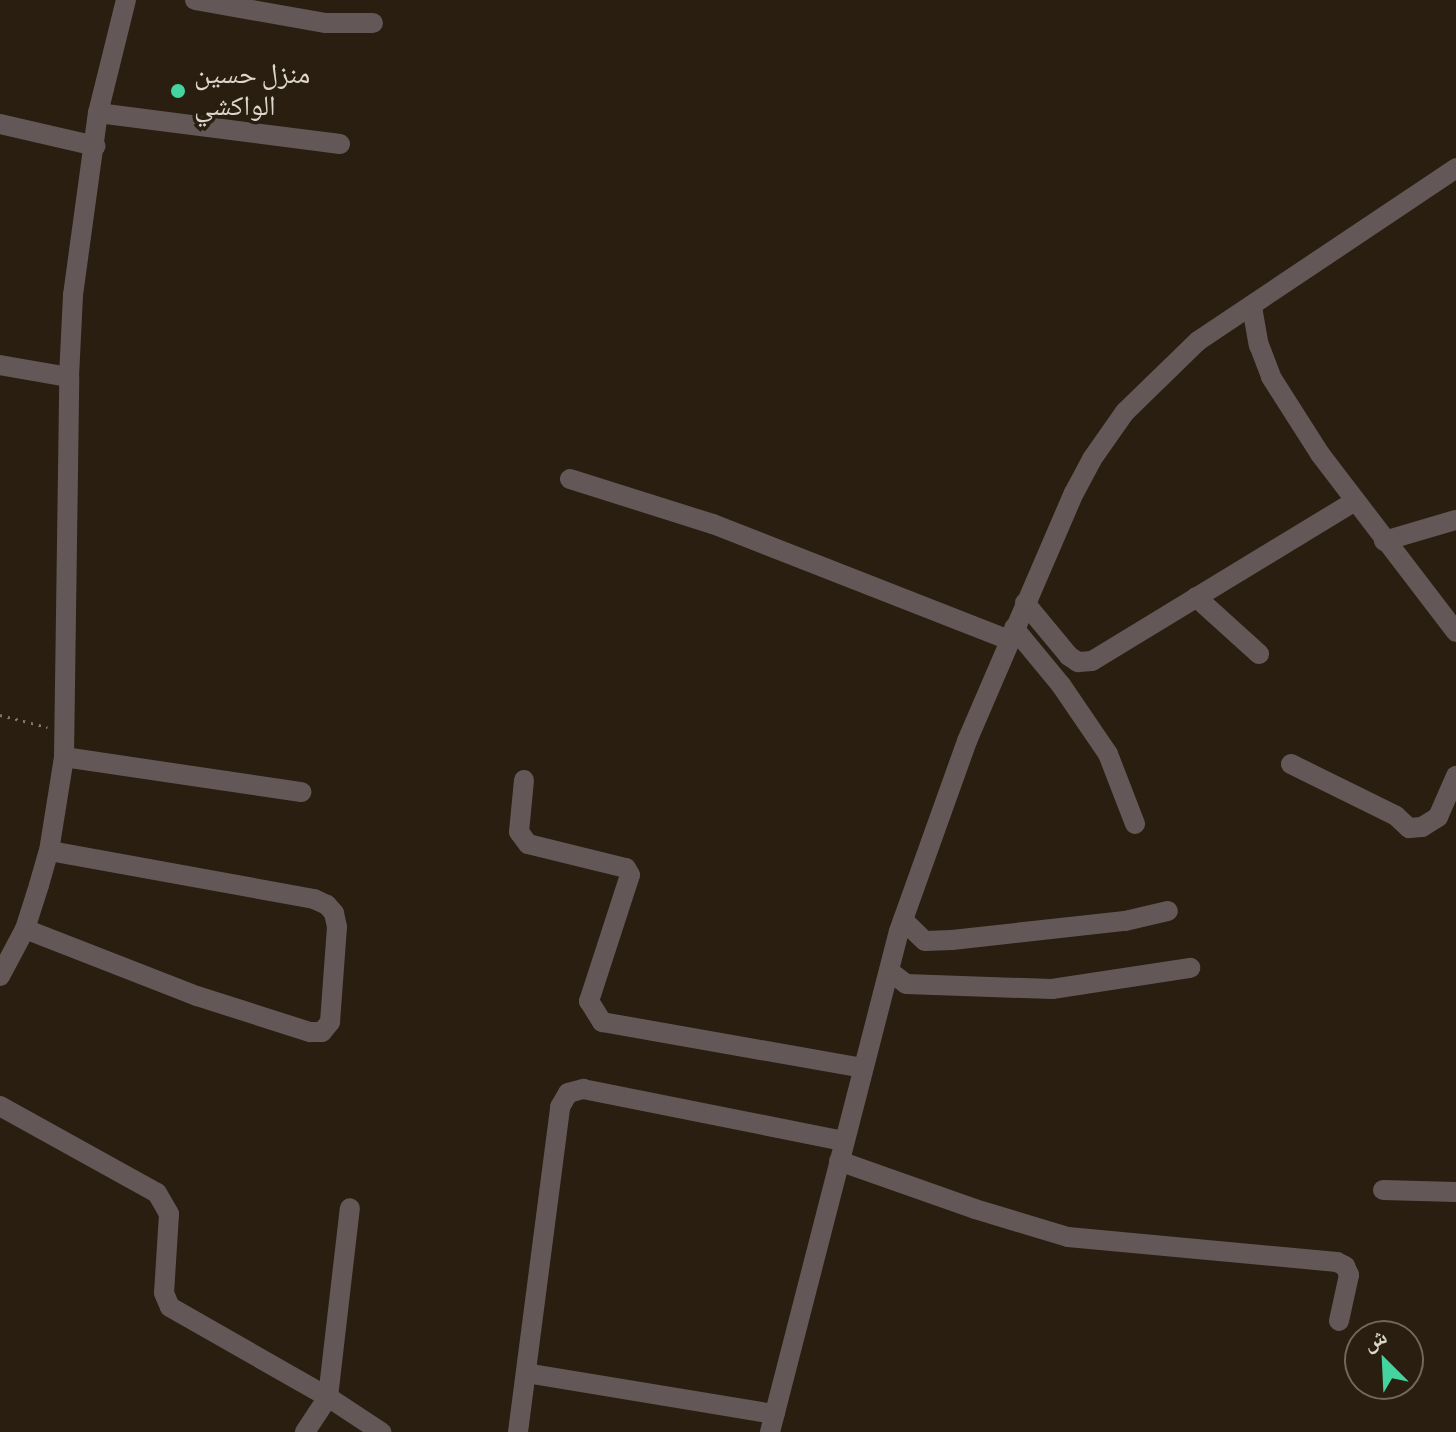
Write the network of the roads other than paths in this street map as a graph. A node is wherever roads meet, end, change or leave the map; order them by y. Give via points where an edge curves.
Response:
1 (126, 0) edge
2 (195, 0) edge
3 (373, 23) dead end
4 (98, 113) junction
5 (0, 124) edge
6 (340, 144) dead end
7 (95, 146) junction
8 (1456, 168) edge
9 (1252, 307) junction
10 (0, 365) edge
11 (69, 377) junction
12 (570, 479) dead end
13 (1355, 501) junction
14 (1456, 520) edge
15 (1384, 541) junction
16 (1196, 597) junction
17 (1025, 603) junction
18 (1456, 632) edge
19 (1011, 634) junction
20 (1259, 654) dead end
21 (64, 757) junction
22 (1291, 764) dead end
23 (1456, 776) edge
24 (524, 780) dead end
25 (301, 792) dead end
26 (1135, 824) dead end
27 (49, 851) junction
28 (1168, 911) dead end
29 (903, 920) junction
30 (25, 929) junction
31 (1190, 968) dead end
32 (889, 971) junction
33 (0, 976) edge
34 (863, 1068) junction
35 (0, 1106) edge
36 (842, 1151) junction
37 (1383, 1190) dead end
38 (1456, 1192) edge
39 (350, 1208) dead end
40 (1339, 1321) dead end
41 (526, 1373) junction
42 (328, 1397) junction
43 (772, 1423) edge
44 (305, 1432) edge
45 (381, 1432) edge
46 (518, 1432) edge

1 - 4 street
2 - 3 street via 326,23
4 - 6 street
4 - 7 street
5 - 7 street
7 - 11 street via 79,236
8 - 9 street
9 - 13 street via 1271,377
9 - 17 street via 1198,341 1125,412 1074,493
10 - 11 street
11 - 21 street
12 - 19 street via 713,524
13 - 15 street
13 - 16 street
14 - 15 street
15 - 18 street
16 - 17 street via 1092,661 1078,662
16 - 20 street
17 - 19 street
19 - 26 street via 1061,685 1108,754
19 - 29 street
21 - 25 street
21 - 27 street
22 - 23 street via 1396,816 1409,828 1438,817
24 - 34 street via 519,832 528,844 626,868 630,875 589,1001 602,1022
27 - 30 street
27 - 30 street via 327,905 337,927 330,1022 322,1032 310,1032 197,996
28 - 29 street via 1125,921 925,941
29 - 32 street
30 - 33 street
31 - 32 street via 1052,989 906,984
32 - 34 street
34 - 36 street
35 - 42 street via 157,1193 169,1214 164,1293 170,1307
36 - 40 street via 975,1209 1068,1237 1337,1262 1349,1275
36 - 41 street via 583,1089 568,1093 560,1107
36 - 43 street
37 - 38 street
39 - 42 street
41 - 43 street
41 - 46 street
42 - 44 street
42 - 45 street

